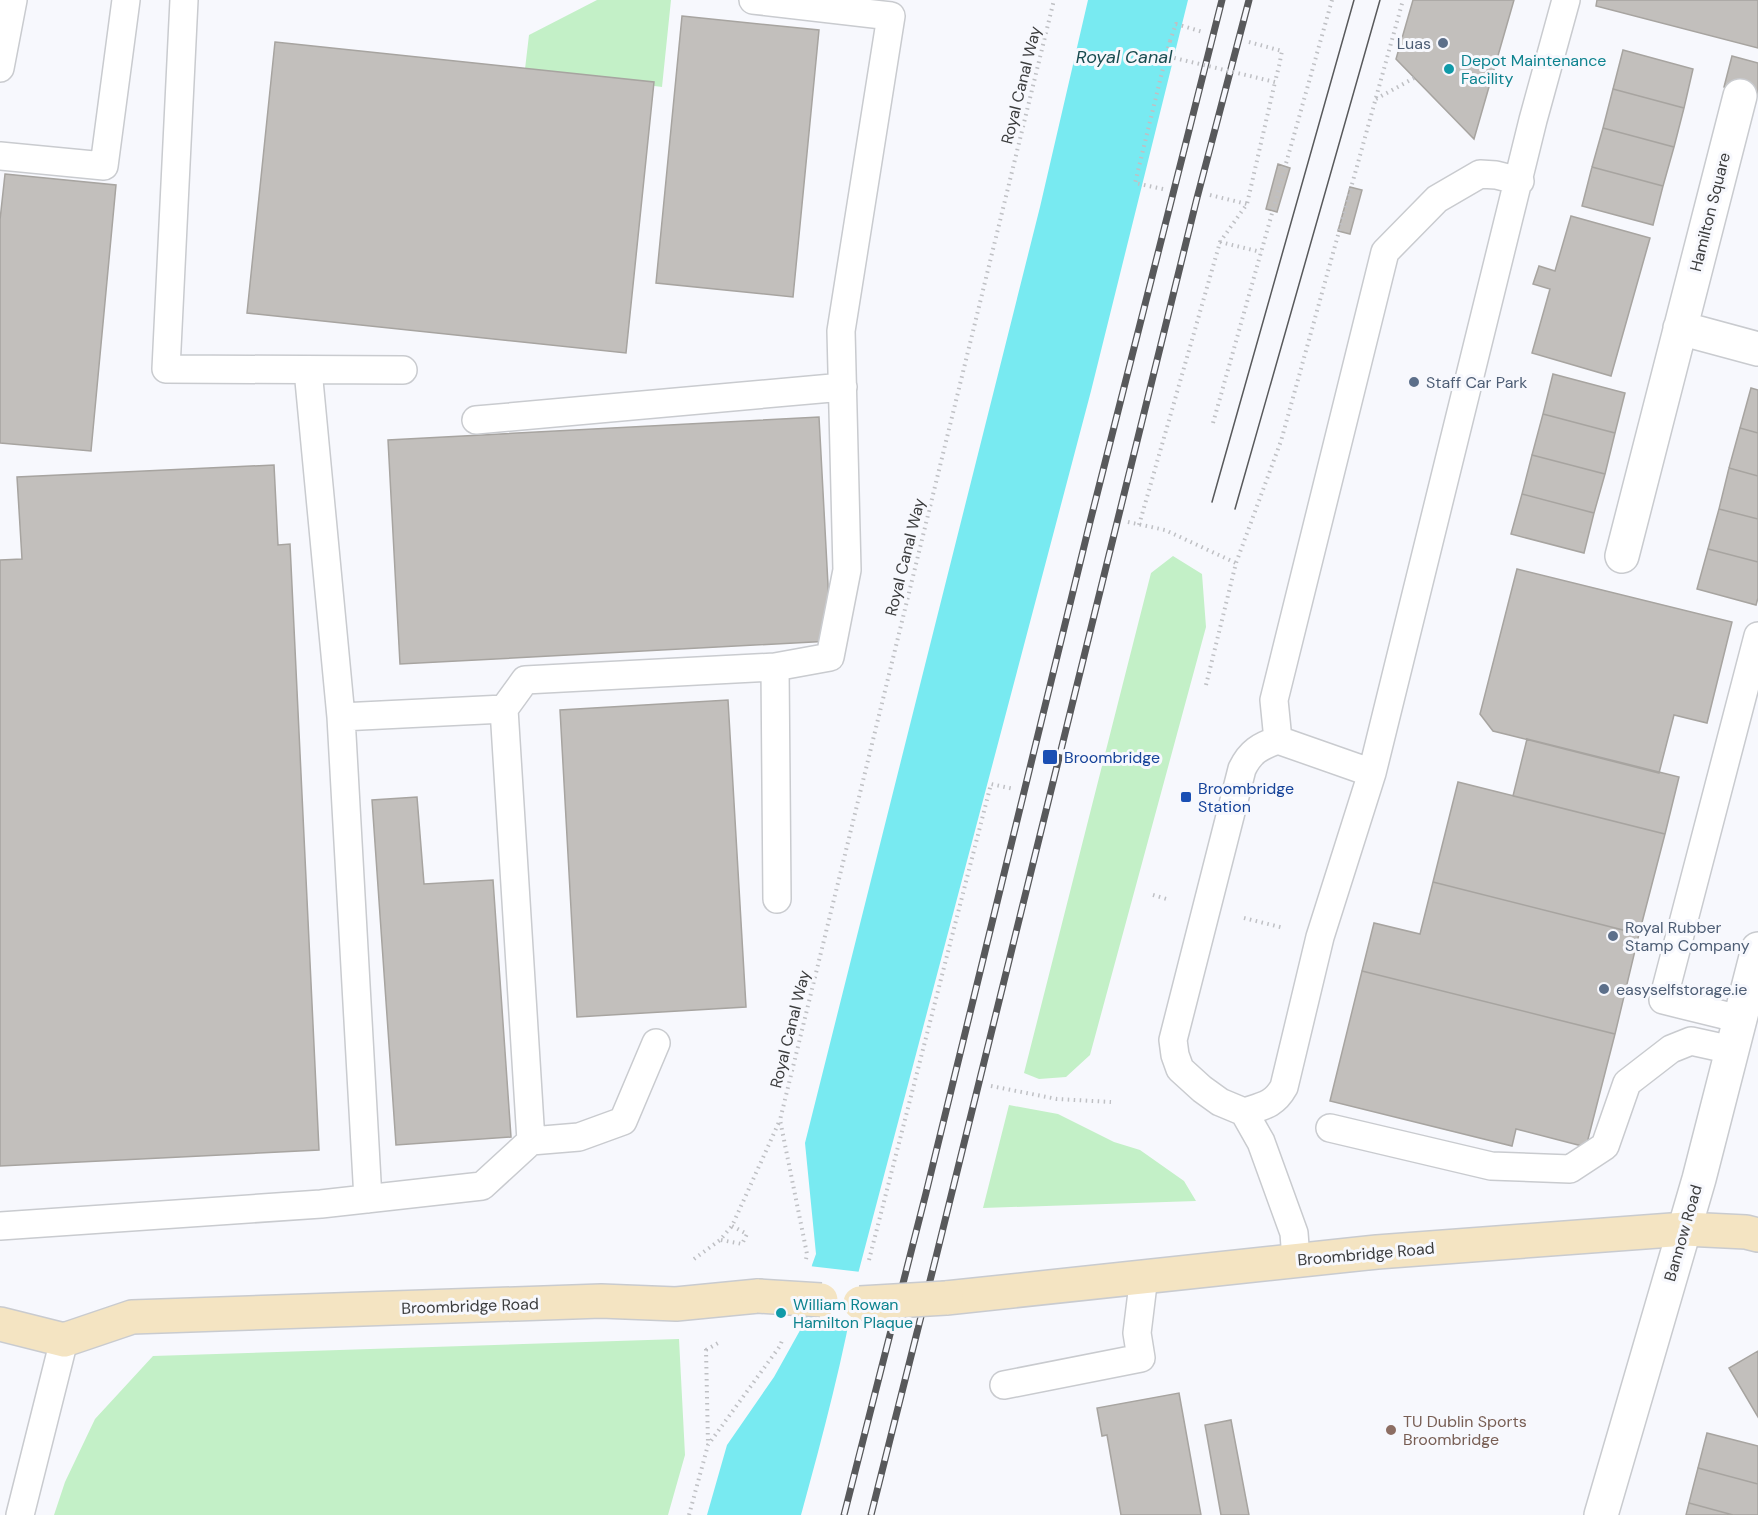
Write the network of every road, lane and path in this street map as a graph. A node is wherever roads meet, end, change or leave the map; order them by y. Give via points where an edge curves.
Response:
1 (13, 0) edge
2 (126, 0) edge
3 (184, 0) edge
4 (753, 0) edge
5 (1054, 0) edge
6 (1332, 0) edge
7 (1403, 0) edge
8 (1566, 0) edge
9 (1203, 32) dead end
10 (1249, 42) dead end
11 (1166, 56) junction
12 (0, 68) edge
13 (1414, 78) dead end
14 (1275, 82) junction
15 (1740, 96) dead end
16 (1376, 99) junction
17 (0, 156) edge
18 (1520, 180) junction
19 (1163, 189) dead end
20 (1210, 195) dead end
21 (1247, 204) junction
22 (1220, 242) junction
23 (1261, 252) junction
24 (1680, 328) junction
25 (1758, 350) edge
26 (308, 370) junction
27 (402, 370) dead end
28 (843, 387) junction
29 (476, 420) dead end
30 (1214, 423) dead end
31 (1128, 522) dead end
32 (1139, 525) junction
33 (1622, 555) dead end
34 (1236, 563) junction
35 (1758, 636) edge
36 (775, 667) junction
37 (1206, 685) dead end
38 (504, 709) junction
39 (341, 717) junction
40 (1278, 740) junction
41 (1372, 773) junction
42 (1014, 789) dead end
43 (1153, 895) dead end
44 (777, 899) dead end
45 (1206, 909) junction
46 (1320, 937) junction
47 (1758, 950) edge
48 (1740, 1019) junction
49 (656, 1042) dead end
50 (1732, 1050) junction
51 (990, 1086) dead end
52 (1111, 1102) dead end
53 (1244, 1112) junction
54 (1330, 1128) dead end
55 (531, 1141) junction
56 (368, 1199) junction
57 (0, 1226) edge
58 (732, 1226) junction
59 (1684, 1229) junction
60 (1758, 1234) edge
61 (1296, 1259) junction
62 (868, 1263) dead end
63 (1144, 1276) junction
64 (0, 1324) edge
65 (64, 1340) junction
66 (704, 1341) dead end
67 (1004, 1385) dead end
68 (20, 1515) edge
69 (688, 1515) edge
70 (1601, 1515) edge

1 - 12 lane
2 - 17 lane via 104,166
3 - 26 lane via 165,369
4 - 28 lane via 891,16 841,331
5 - 58 path, Royal Canal Way via 780,1120
6 - 23 path
7 - 16 path
8 - 18 lane
9 - 11 path, bridge via 1176,24
10 - 14 path, bridge via 1282,51
11 - 14 path, bridge
11 - 19 path via 1135,183
13 - 16 path
14 - 21 path
15 - 24 street, Hamilton Square
16 - 34 path via 1281,441
18 - 40 lane via 1480,174 1437,200 1385,252 1274,700
18 - 41 lane
20 - 21 path
21 - 22 path
22 - 23 path
22 - 32 path
23 - 30 path
24 - 25 street
24 - 33 street, Hamilton Square
26 - 27 lane
26 - 39 lane
28 - 29 lane
28 - 36 lane via 847,570 830,657
31 - 32 path
32 - 34 path via 1165,530
34 - 37 path
35 - 48 lane via 1663,1000
36 - 38 lane via 525,680
36 - 44 lane
38 - 39 lane
38 - 55 lane
39 - 56 lane
40 - 41 lane
40 - 45 lane via 1252,753 1242,769
41 - 46 lane
42 - 62 path via 991,784
43 - 45 path
45 - 46 path
45 - 53 lane via 1173,1040 1175,1055 1180,1069 1202,1089
46 - 53 lane via 1284,1087 1277,1099
47 - 48 street, Bannow Road
48 - 50 street, Bannow Road
49 - 55 lane via 623,1121 579,1137
50 - 54 lane via 1691,1041 1671,1048 1627,1083 1605,1146 1570,1169 1491,1166
50 - 59 street, Bannow Road
51 - 52 path via 1057,1100
53 - 61 lane via 1276,1181 1294,1233
55 - 56 lane via 482,1186
56 - 57 lane
58 - 58 path via 747,1234 742,1244 720,1240
59 - 60 street, Broombridge Road
59 - 61 street, Broombridge Road
59 - 70 street, Bannow Road
61 - 63 street, Broombridge Road
63 - 65 street, Broombridge Road, bridge via 960,1297 860,1303 758,1296 676,1304 601,1301 132,1317
63 - 67 lane via 1137,1333 1141,1358
64 - 65 street
65 - 68 lane
66 - 69 path via 708,1445

